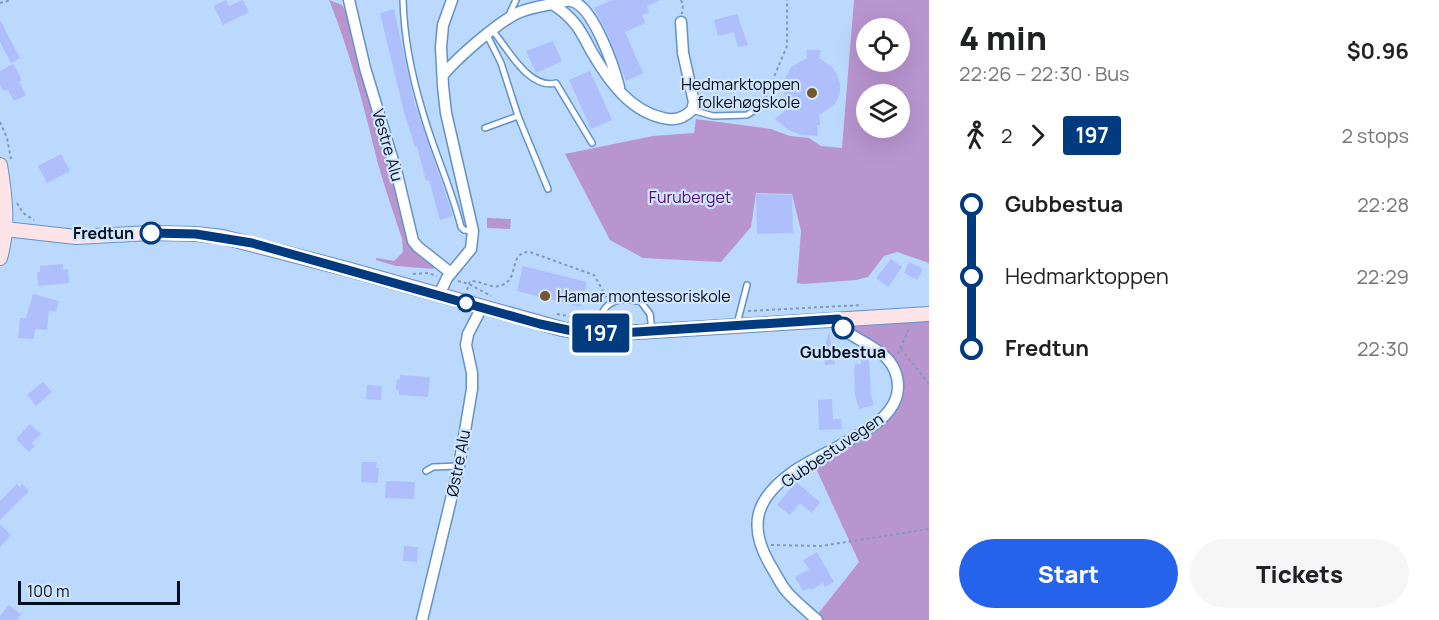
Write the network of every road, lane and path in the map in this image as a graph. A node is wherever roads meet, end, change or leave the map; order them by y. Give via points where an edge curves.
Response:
1 (11, 0) edge
2 (342, 0) edge
3 (403, 0) edge
4 (452, 0) edge
5 (516, 0) edge
6 (787, 0) edge
7 (0, 3) edge
8 (552, 4) junction
9 (350, 5) edge
10 (507, 19) junction
11 (681, 22) dead end
12 (490, 33) junction
13 (443, 75) junction
14 (621, 93) junction
15 (762, 105) joint
16 (692, 110) junction
17 (518, 116) junction
18 (485, 128) dead end
19 (592, 143) dead end
20 (0, 165) edge
21 (548, 189) dead end
22 (4, 229) junction
23 (473, 231) junction
24 (0, 258) edge
25 (452, 276) junction
26 (469, 284) junction
27 (747, 285) dead end
28 (439, 295) junction
29 (497, 297) dead end
30 (610, 303) junction
31 (864, 305) dead end
32 (482, 307) junction
33 (551, 313) dead end
34 (924, 314) edge
35 (738, 319) junction
36 (838, 319) junction
37 (599, 327) junction
38 (652, 332) junction
39 (900, 348) junction
40 (891, 364) junction
41 (929, 384) edge
42 (459, 466) junction
43 (426, 471) dead end
44 (929, 529) edge
45 (760, 544) junction
46 (422, 620) edge
47 (817, 620) edge

1 - 7 path
2 - 9 lane
3 - 23 lane via 408,52 422,112 461,227
4 - 13 street via 443,25
5 - 10 lane
6 - 15 path via 787,46
8 - 10 street
8 - 14 street via 578,27
8 - 14 street via 571,1 585,9 614,69
9 - 25 street, Vestre Alu via 413,241
10 - 12 street
11 - 16 street
12 - 13 street
12 - 17 lane
12 - 19 lane via 530,78 556,83
13 - 23 street via 446,112
14 - 16 street via 651,116 670,120
15 - 16 lane via 738,116 713,116
17 - 18 lane
17 - 21 lane
20 - 22 main road
22 - 24 main road
22 - 28 main road via 76,237 151,233 223,237
23 - 25 street via 471,249
25 - 26 path
25 - 28 street via 442,285
26 - 29 path
26 - 30 path via 475,281 486,287 501,286 508,282 518,255 530,252 594,275
27 - 35 lane
28 - 32 main road
30 - 37 lane via 602,311
30 - 38 lane via 641,303 650,314
31 - 35 path
32 - 37 main road via 562,329
32 - 42 street, Østre Alu via 466,345 472,389
33 - 37 path
34 - 36 main road
34 - 39 path via 912,319
35 - 36 main road
35 - 38 main road
36 - 40 street via 845,330 879,350
37 - 38 main road
39 - 40 path
39 - 41 path
40 - 45 street, Gubbestuvegen via 898,388 892,406 880,421 795,471 763,500 757,523
42 - 43 lane
42 - 46 street, Østre Alu
44 - 45 path via 821,546
45 - 47 street, Gubbestuvegen via 786,591

